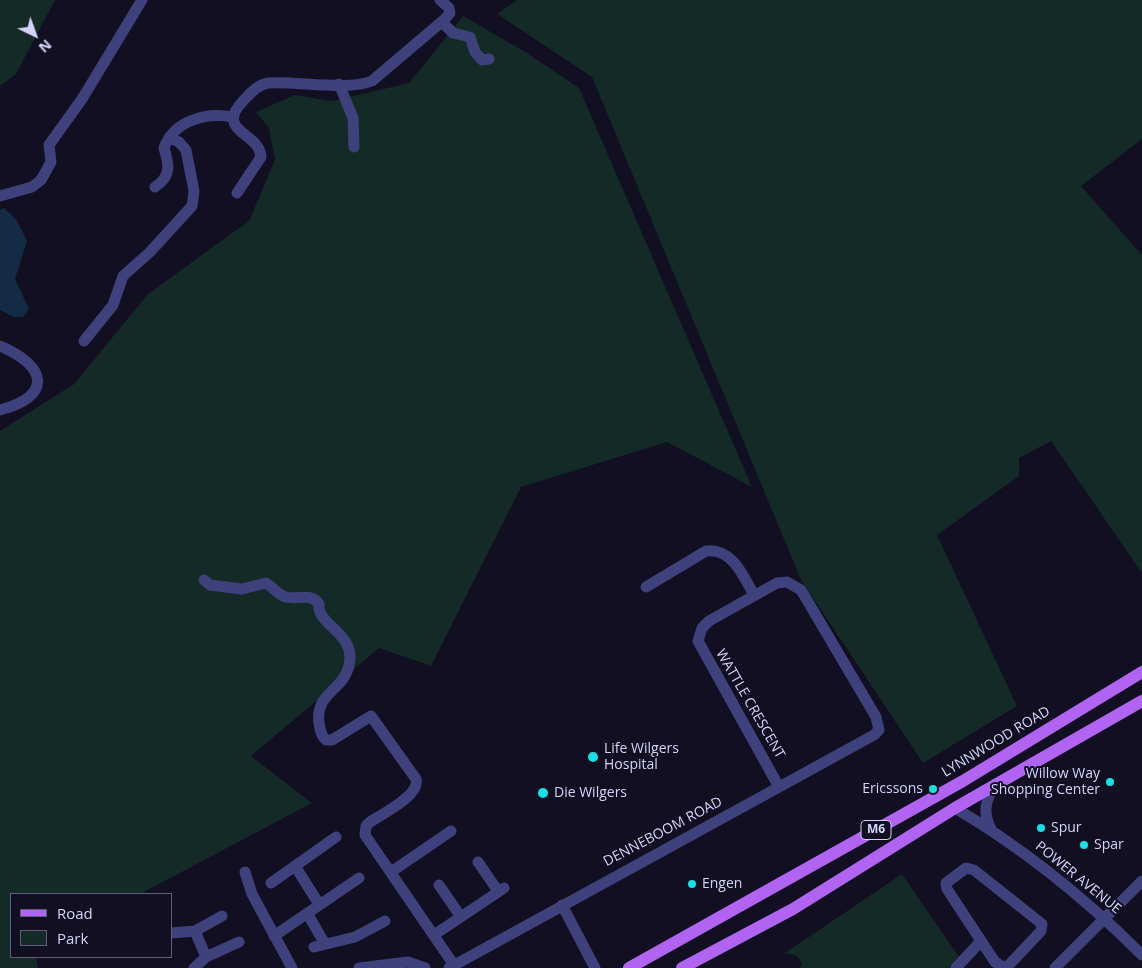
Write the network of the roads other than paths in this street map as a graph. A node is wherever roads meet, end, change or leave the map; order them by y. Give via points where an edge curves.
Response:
1 (142, 0) edge
2 (440, 0) edge
3 (442, 22) junction
4 (489, 59) dead end
5 (339, 84) junction
6 (233, 117) junction
7 (170, 138) junction
8 (354, 147) dead end
9 (155, 187) dead end
10 (237, 193) dead end
11 (0, 196) edge
12 (84, 341) dead end
13 (0, 346) edge
14 (0, 410) edge
15 (204, 580) dead end
16 (646, 587) dead end
17 (754, 595) junction
18 (1142, 672) edge
19 (1142, 682) edge
20 (1142, 701) edge
21 (876, 717) joint
22 (1016, 749) junction
23 (995, 784) junction
24 (779, 787) junction
25 (955, 808) junction
26 (990, 829) junction
27 (451, 831) dead end
28 (336, 837) dead end
29 (478, 862) dead end
30 (295, 866) junction
31 (245, 872) dead end
32 (391, 872) junction
33 (359, 878) dead end
34 (1142, 880) edge
35 (271, 883) dead end
36 (439, 885) dead end
37 (320, 904) junction
38 (562, 906) junction
39 (793, 909) junction
40 (307, 913) junction
41 (222, 916) dead end
42 (461, 917) junction
43 (1104, 917) junction
44 (385, 921) dead end
45 (195, 931) junction
46 (172, 933) edge
47 (434, 935) junction
48 (274, 936) junction
49 (981, 941) junction
50 (239, 942) dead end
51 (1142, 955) edge
52 (206, 957) junction
53 (452, 967) edge
54 (194, 968) edge
55 (292, 968) edge
56 (359, 968) edge
57 (425, 968) edge
58 (595, 968) edge
59 (629, 968) edge
60 (682, 968) edge
61 (701, 968) edge
62 (956, 968) edge
63 (1055, 968) edge

1 - 11 street via 82,99 49,145 50,162 41,180 32,187
2 - 3 street via 450,10
3 - 4 street via 453,33 470,37 478,57
3 - 5 street via 372,81
5 - 6 street via 261,84 238,107
5 - 8 street via 353,118
6 - 7 street via 192,119 180,125
6 - 10 street via 235,124 257,146 261,157
7 - 9 street via 164,148 169,171
7 - 12 street via 186,150 194,190 192,206 123,276 113,305
13 - 14 street via 24,358 39,381 38,387 28,396
15 - 32 street via 210,586 242,589 266,583 287,597 316,599 321,617 334,626 349,647 346,677 323,698 318,717 326,740 337,737 364,718 373,717 416,779 414,792 370,822 364,830
16 - 17 street via 699,555 715,550 731,559
17 - 21 street, WATTLE CRESCENT via 777,583 787,582 800,590
17 - 24 street, WATTLE CRESCENT via 709,621 702,628 698,641
18 - 22 main road, LYNNWOOD ROAD / M6
19 - 22 main road
20 - 23 main road, M6
21 - 24 street, DENNEBOOM ROAD via 879,730 874,735
22 - 59 main road, LYNNWOOD ROAD / M6
23 - 25 main road, M6
23 - 26 street via 985,807
24 - 38 street, DENNEBOOM ROAD
25 - 26 street, POWER AVENUE
25 - 39 main road, M6
26 - 43 street, POWER AVENUE
27 - 32 street
28 - 30 street
29 - 42 street via 501,890
30 - 35 street
30 - 37 street
31 - 48 street via 252,894
32 - 47 street
33 - 37 street
34 - 43 street
36 - 42 street
37 - 40 street
38 - 53 street, DENNEBOOM ROAD
38 - 58 street
39 - 60 main road, M6
39 - 61 main road
40 - 44 street via 320,945 355,937
40 - 48 street
41 - 45 street
42 - 47 street
43 - 51 street, POWER AVENUE
43 - 63 street
45 - 46 street
45 - 52 street
47 - 53 street
48 - 55 street
49 - 49 street via 946,886 949,879 966,868 974,870 1042,924 1041,931 1007,967 995,962
49 - 62 street
50 - 52 street
52 - 54 street
56 - 57 street via 408,962

